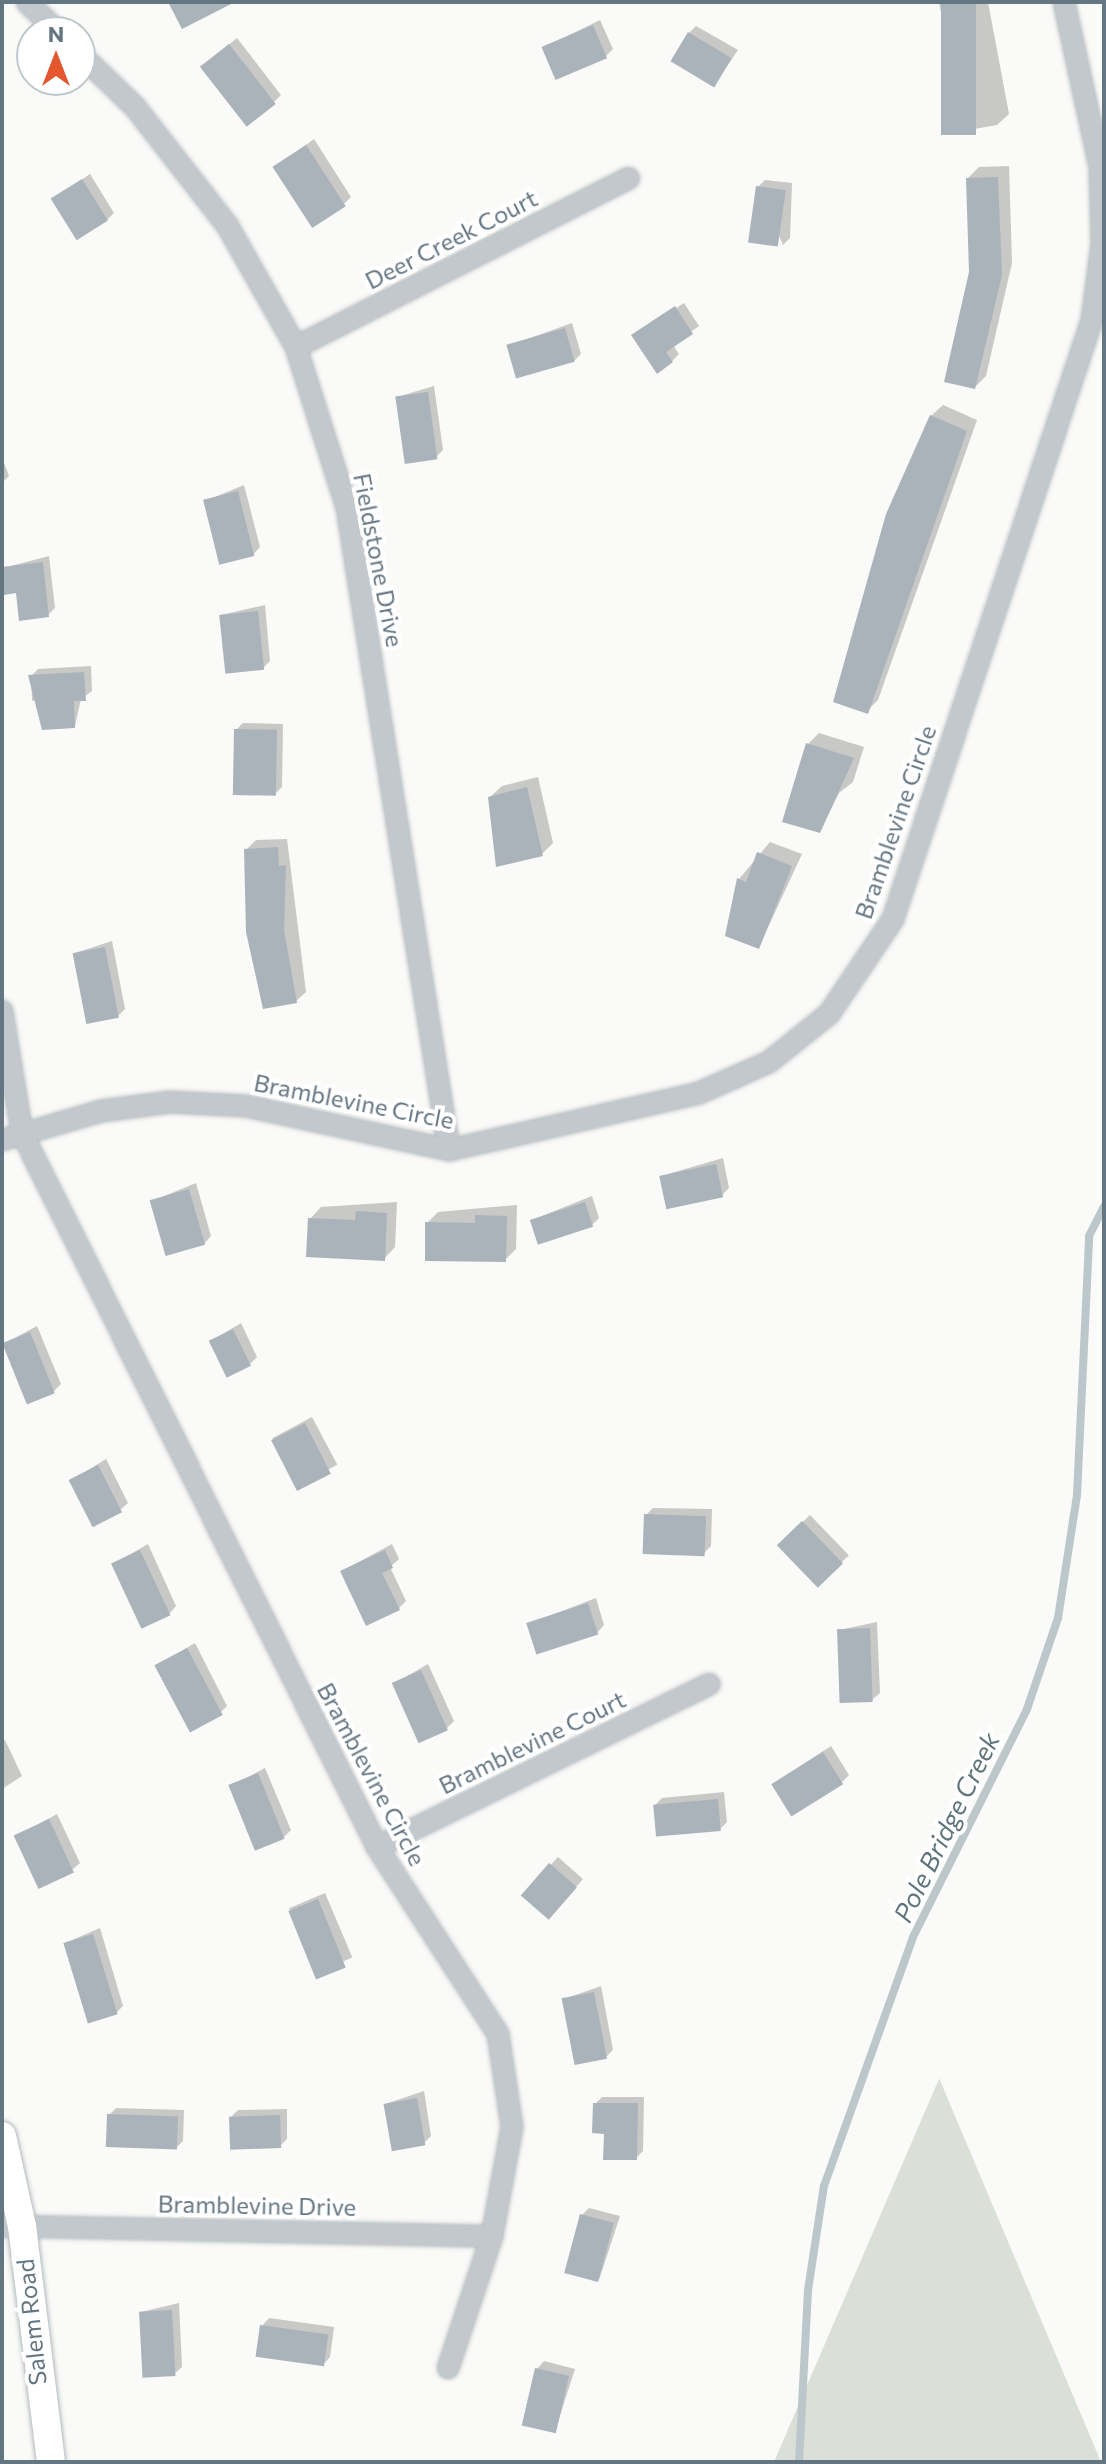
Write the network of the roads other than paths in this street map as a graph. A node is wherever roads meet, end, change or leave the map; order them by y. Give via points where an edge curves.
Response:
1 (27, 2) edge
2 (1064, 2) edge
3 (41, 16) edge
4 (96, 69) edge
5 (629, 178) dead end
6 (296, 347) junction
7 (2, 1011) edge
8 (22, 1133) junction
9 (2, 1140) edge
10 (449, 1150) junction
11 (709, 1684) dead end
12 (377, 1847) junction
13 (2, 2136) edge
14 (12, 2226) edge
15 (492, 2236) junction
16 (448, 2368) dead end
17 (51, 2462) edge

1 - 3 street
2 - 10 street, Bramblevine Circle via 1100,167 1102,244 1092,320 875,953 829,1014 735,1079
4 - 6 street, Fieldstone Drive via 135,107 227,225
5 - 6 street, Deer Creek Court
6 - 10 street, Fieldstone Drive via 347,508
7 - 8 street, Bramblevine Circle
8 - 9 street, Bramblevine Circle
8 - 10 street, Bramblevine Circle via 170,1102 246,1106
8 - 12 street, Bramblevine Circle
11 - 12 street, Bramblevine Court
12 - 15 street, Bramblevine Circle via 498,2034 512,2127
13 - 14 street, Salem Road
14 - 15 street, Bramblevine Drive
14 - 17 street, Salem Road
15 - 16 street, Bramblevine Circle

